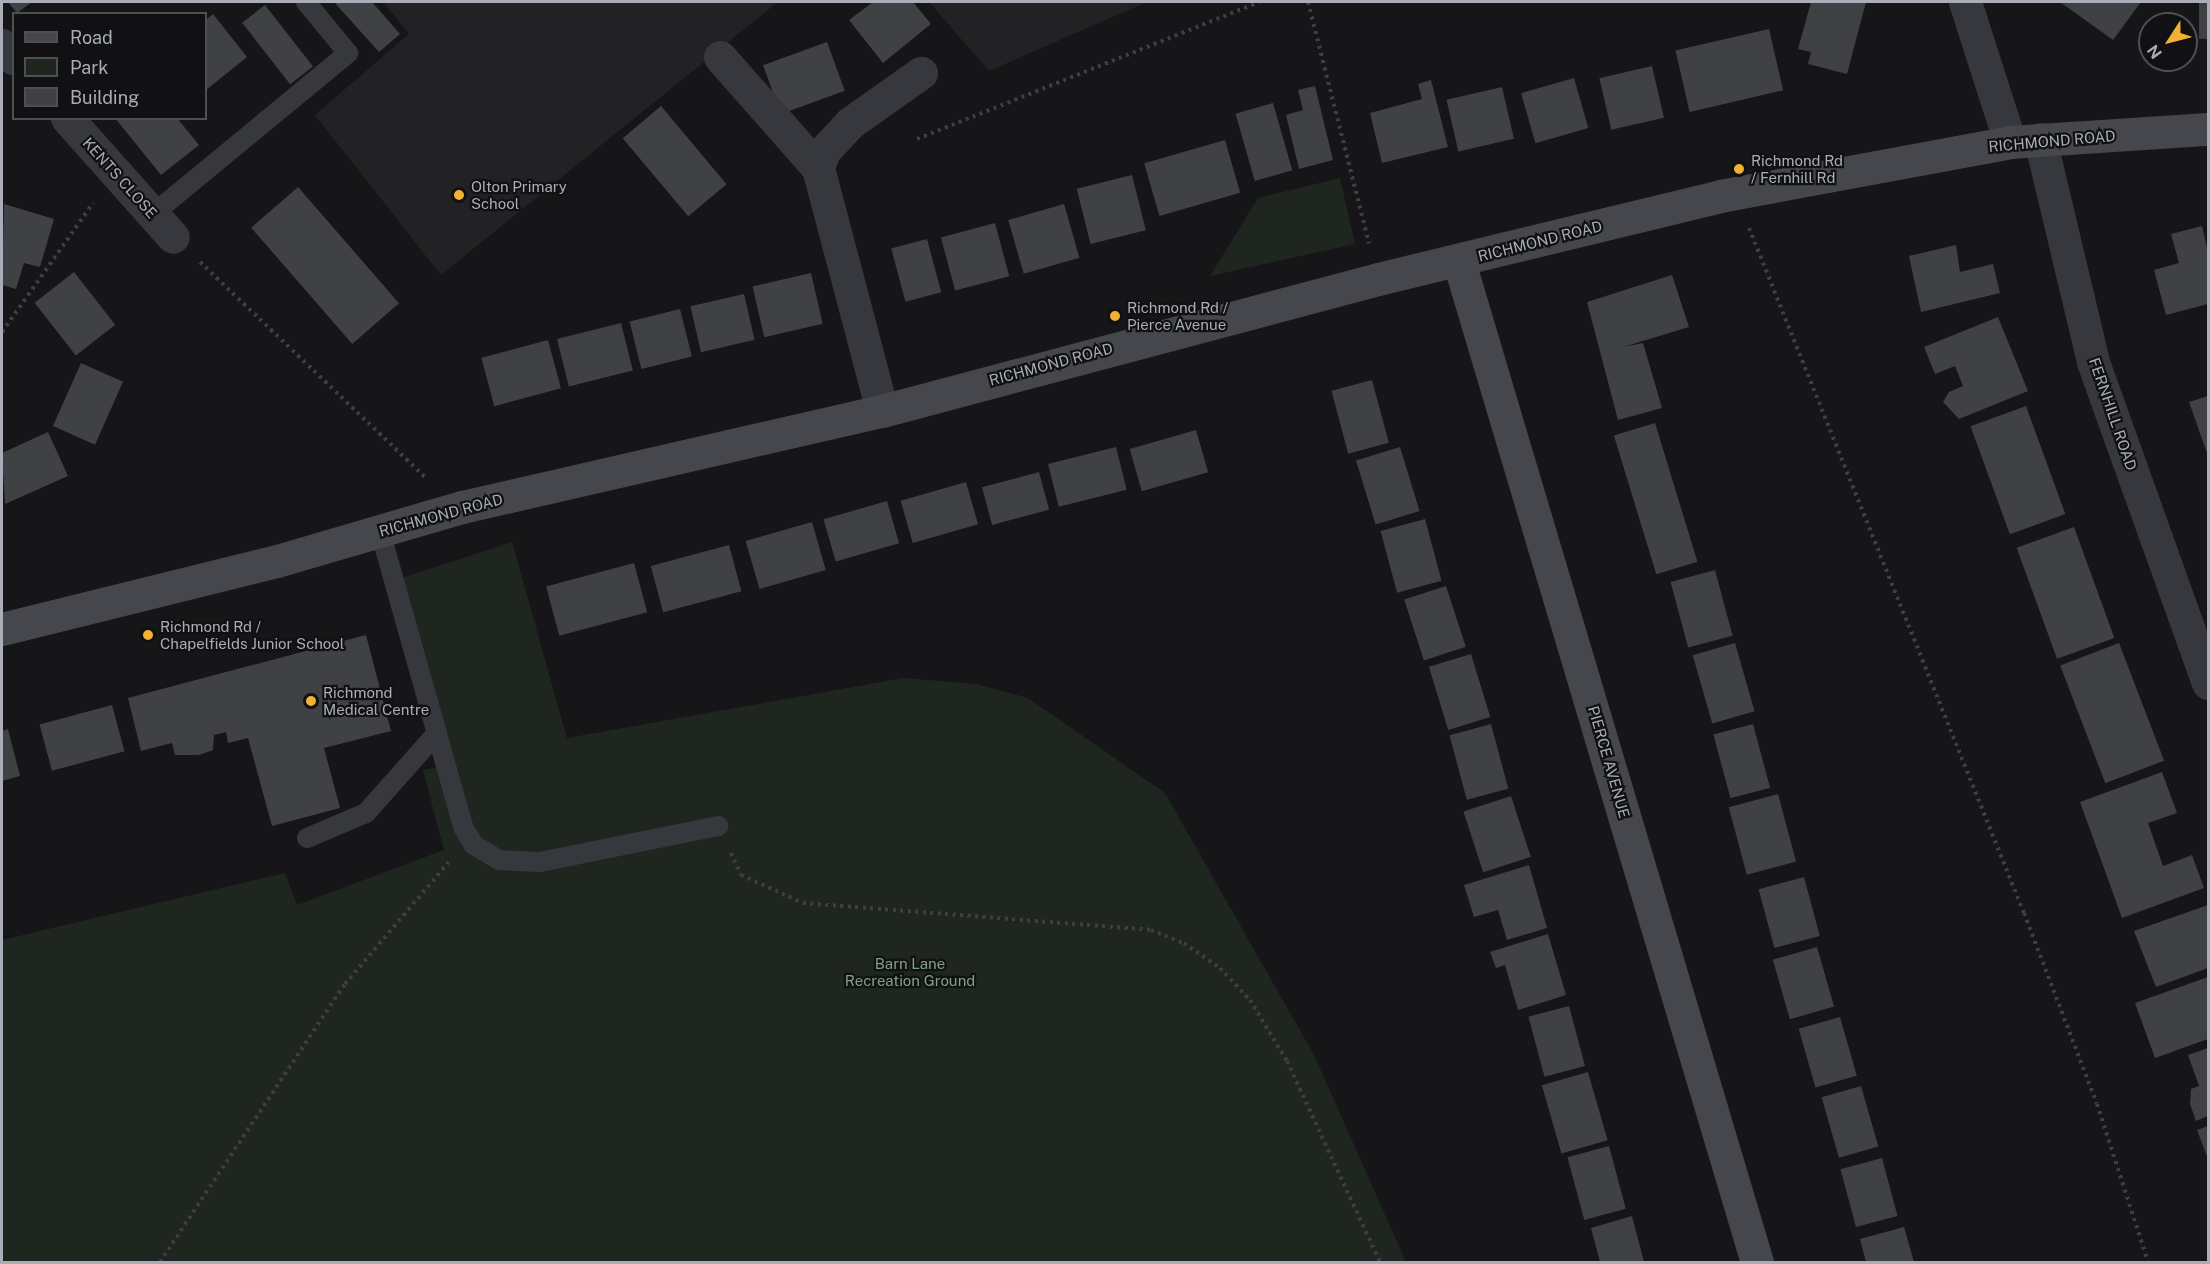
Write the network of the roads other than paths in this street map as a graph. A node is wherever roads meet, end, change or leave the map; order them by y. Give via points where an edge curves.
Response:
1 (306, 2) edge
2 (1965, 2) edge
3 (2, 45) edge
4 (12, 57) edge
5 (720, 57) dead end
6 (921, 73) dead end
7 (69, 120) edge
8 (2208, 129) edge
9 (2025, 141) junction
10 (818, 168) junction
11 (163, 226) joint
12 (1459, 261) junction
13 (882, 411) junction
14 (380, 531) junction
15 (2, 629) edge
16 (2207, 674) edge
17 (437, 733) junction
18 (718, 826) road end
19 (307, 838) dead end
20 (1757, 1263) edge

1 - 11 lane via 348,53
2 - 9 street, FERNHILL ROAD
3 - 4 street
5 - 10 street
6 - 10 street via 850,123 824,150
7 - 11 street, KENTS CLOSE
8 - 9 street, RICHMOND ROAD
9 - 12 street, RICHMOND ROAD via 1734,194
9 - 16 street, FERNHILL ROAD via 2093,362
10 - 13 street
12 - 13 street, RICHMOND ROAD
12 - 20 street, PIERCE AVENUE
13 - 14 street, RICHMOND ROAD via 462,507
14 - 15 street, RICHMOND ROAD
14 - 17 lane
17 - 18 lane via 463,827 474,845 499,860 540,862
17 - 19 lane via 366,813

